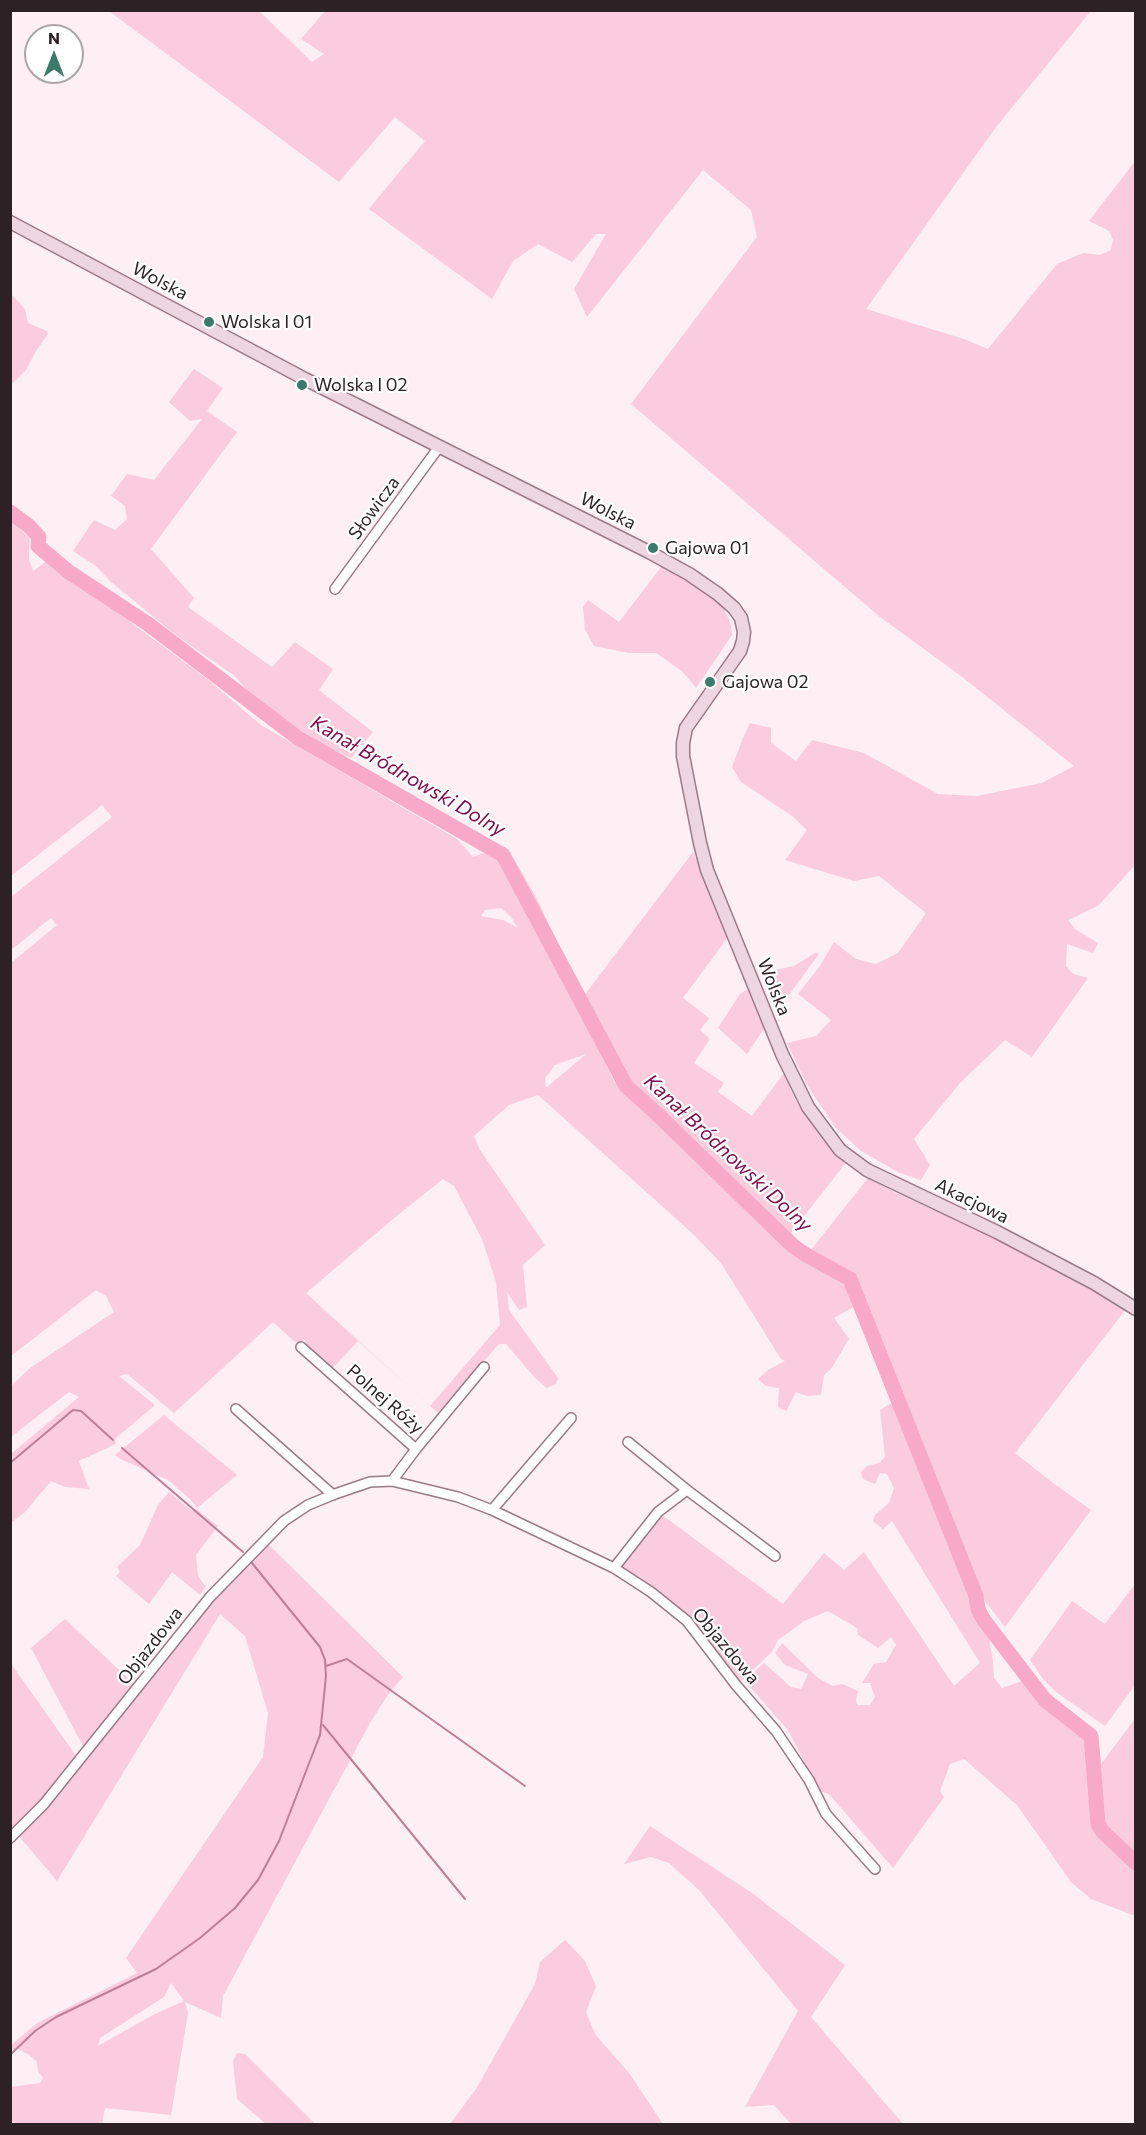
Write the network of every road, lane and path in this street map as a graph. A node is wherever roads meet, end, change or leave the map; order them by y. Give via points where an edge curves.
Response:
1 (10, 222) edge
2 (439, 447) junction
3 (335, 589) dead end
4 (808, 1107) joint
5 (1136, 1309) edge
6 (301, 1347) dead end
7 (483, 1367) dead end
8 (236, 1409) dead end
9 (571, 1418) dead end
10 (628, 1442) dead end
11 (416, 1449) junction
12 (392, 1481) junction
13 (687, 1490) junction
14 (333, 1495) junction
15 (492, 1510) junction
16 (775, 1556) dead end
17 (614, 1568) junction
18 (10, 1838) edge
19 (874, 1869) dead end

1 - 2 street, Wolska
2 - 3 street, Słowicza
2 - 4 street, Wolska via 689,574 734,608 741,618 744,632 740,651 686,728 683,756 707,870 782,1054
4 - 5 street, Akacjowa via 840,1150 867,1170 1094,1283
6 - 11 street, Polnej Róży
7 - 11 street
8 - 14 street
9 - 15 street
10 - 13 street
11 - 12 street, Polnej Róży
12 - 14 street, Objazdowa via 370,1482
12 - 15 street, Objazdowa via 458,1497
13 - 16 street
13 - 17 street via 658,1512
14 - 18 street, Objazdowa via 284,1521 210,1597 44,1804
15 - 17 street, Objazdowa
17 - 19 street, Objazdowa via 687,1621 799,1762 826,1814

